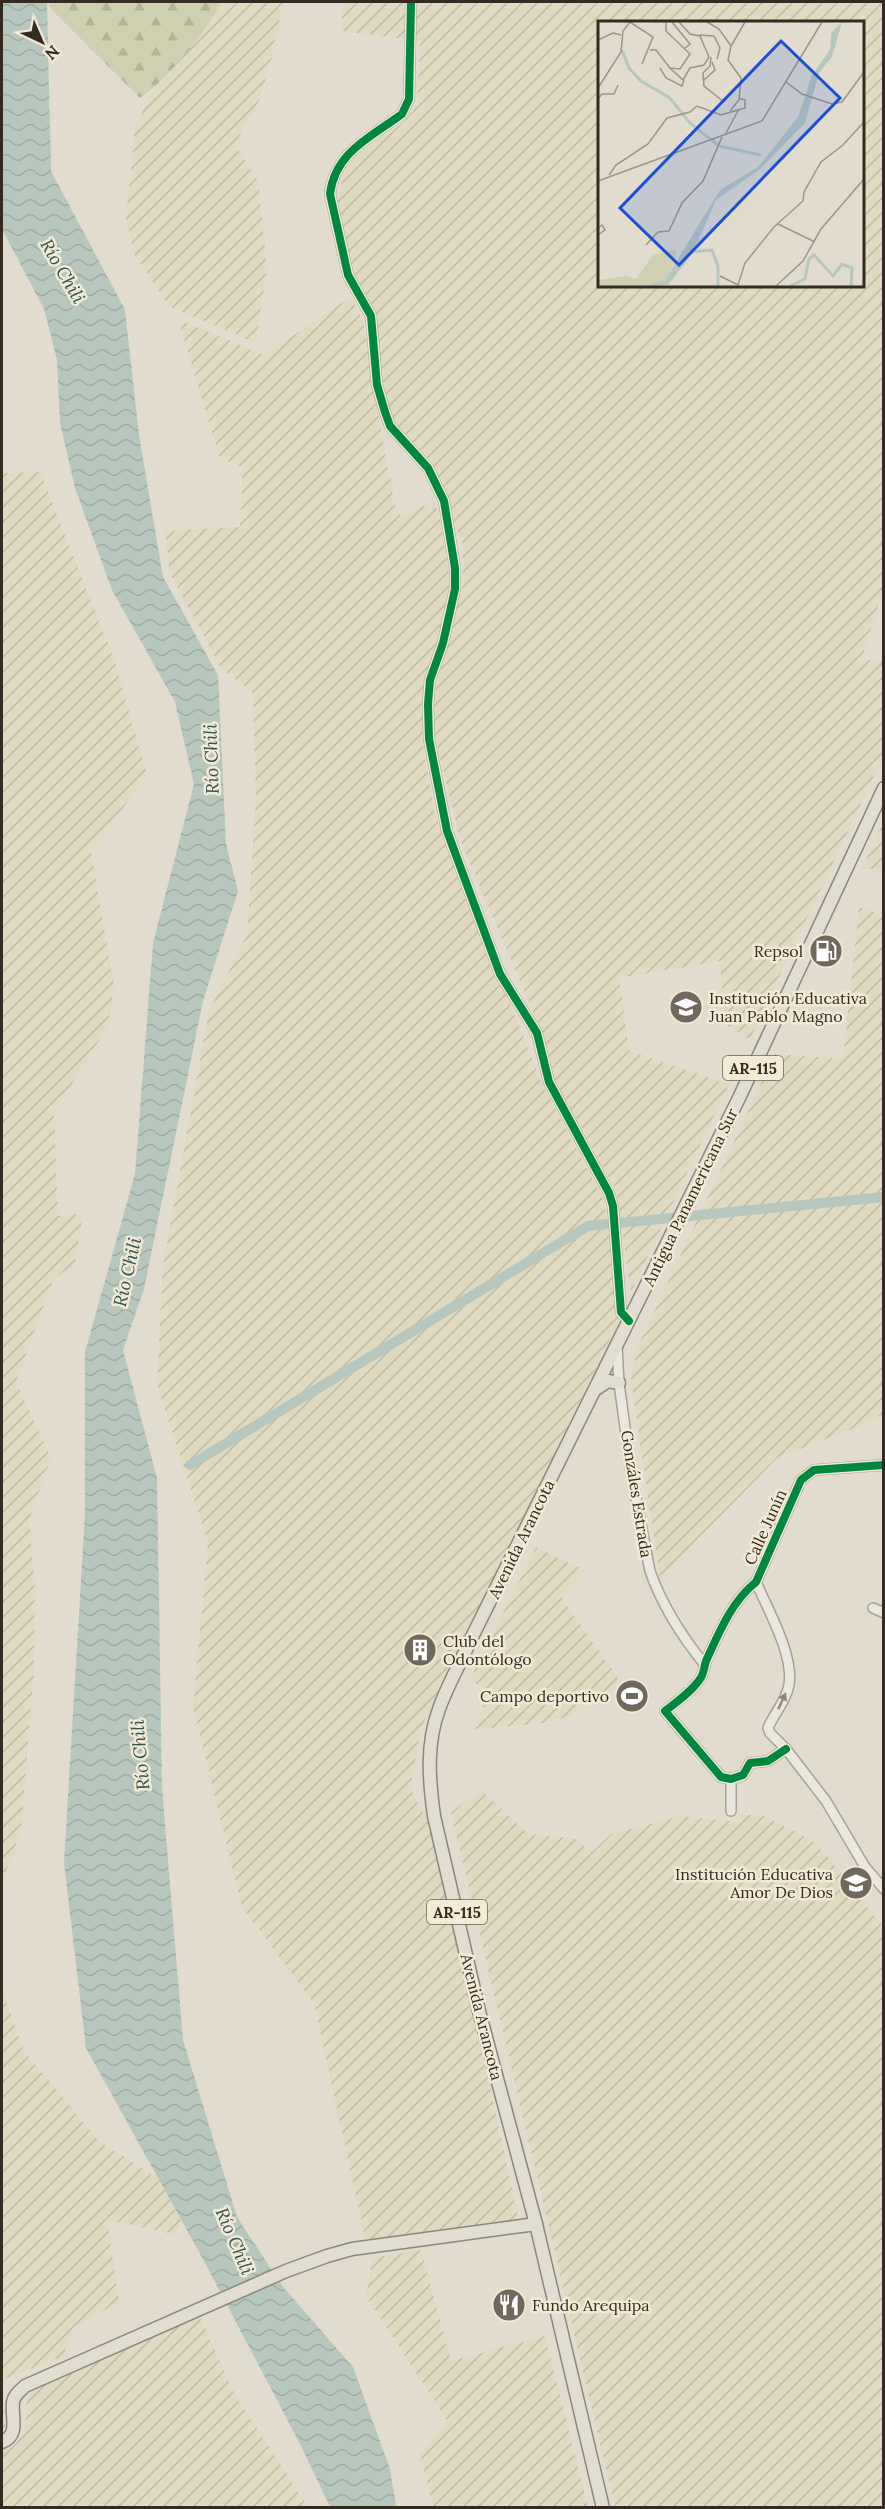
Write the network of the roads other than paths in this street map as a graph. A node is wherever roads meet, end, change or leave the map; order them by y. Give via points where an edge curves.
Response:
1 (411, 2) edge
2 (884, 788) edge
3 (629, 1321) junction
4 (617, 1344) junction
5 (619, 1383) junction
6 (595, 1390) junction
7 (884, 1465) edge
8 (756, 1582) junction
9 (873, 1608) dead end
10 (884, 1613) edge
11 (705, 1665) junction
12 (786, 1749) junction
13 (731, 1779) junction
14 (731, 1811) dead end
15 (884, 1889) edge
16 (536, 2224) junction
17 (2, 2442) edge
18 (603, 2508) edge

1 - 3 street via 409,99 402,114 351,150 337,170 330,194 348,274 371,316 377,385 390,426 428,468 444,501 455,589 430,680 428,704 429,738 447,831 500,974 537,1033 549,1082 609,1192 621,1312
2 - 3 main road, Antigua Panamericana Sur / AR-115
3 - 4 main road, Antigua Panamericana Sur / AR-115
4 - 5 street, Gonzáles Estrada
4 - 6 main road, Avenida Arancota / AR-115
5 - 6 main road via 608,1381
5 - 11 street, Gonzáles Estrada via 650,1571 689,1645
6 - 16 main road, Avenida Arancota / AR-115 via 439,1708 430,1750 434,1816 479,2011
7 - 8 street, Calle Junín via 814,1470 801,1480
8 - 11 street, Calle Junín via 744,1592 723,1624
12 -> 8 street via 768,1728 783,1702 789,1684 788,1668
9 - 10 street
11 - 13 street, Calle Junín via 694,1687 665,1710 715,1772
12 - 13 street via 768,1761 750,1763 744,1775
12 - 15 street
13 - 14 street
16 - 17 main road via 352,2249 286,2271 24,2386 13,2401 14,2431
16 - 18 main road, Avenida Arancota / AR-115

